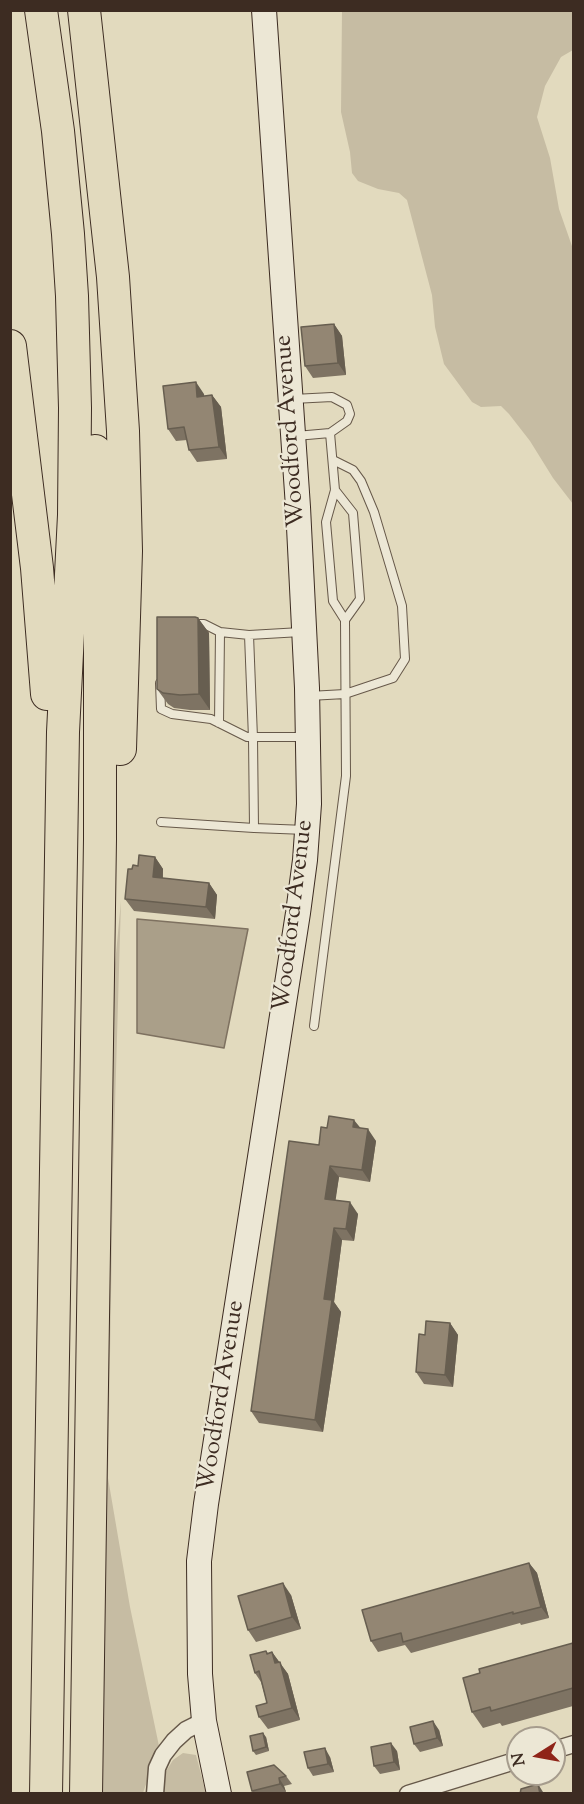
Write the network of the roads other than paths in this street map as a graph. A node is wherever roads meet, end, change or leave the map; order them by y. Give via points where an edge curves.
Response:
1 (41, 10) edge
2 (84, 10) edge
3 (264, 10) edge
4 (62, 166) junction
5 (10, 346) edge
6 (290, 399) junction
7 (330, 433) junction
8 (293, 437) junction
9 (333, 460) junction
10 (335, 490) junction
11 (345, 620) junction
12 (181, 623) edge
13 (220, 632) junction
14 (304, 632) junction
15 (249, 635) junction
16 (159, 676) edge
17 (345, 694) junction
18 (307, 696) junction
19 (219, 723) junction
20 (309, 737) junction
21 (253, 738) junction
22 (161, 822) dead end
23 (254, 828) junction
24 (307, 830) junction
25 (98, 992) junction
26 (59, 998) junction
27 (314, 1026) dead end
28 (204, 1721) junction
29 (506, 1764) edge
30 (46, 1794) edge
31 (86, 1794) edge
32 (154, 1794) edge
33 (219, 1794) edge
34 (408, 1794) edge

1 - 4 highway
2 - 25 highway via 113,277 125,482 119,771
3 - 6 street, Woodford Avenue
4 - 25 highway via 83,273 94,417 100,652
4 - 26 highway via 72,296 75,458 63,732
5 - 26 highway via 45,663 52,927
6 - 7 lane via 332,397 346,405 350,414 347,422
6 - 8 street, Woodford Avenue
7 - 8 lane
7 - 9 lane
8 - 14 street, Woodford Avenue
9 - 10 lane
9 - 17 lane via 353,470 374,512 402,606 405,659 393,678
10 - 11 lane via 326,522 333,601
10 - 11 lane via 353,513 360,599
11 - 17 lane
12 - 13 lane via 204,624
13 - 15 lane
13 - 19 lane
14 - 15 lane
14 - 18 street, Woodford Avenue
15 - 21 lane
16 - 19 lane via 161,709
17 - 18 lane
17 - 27 lane via 346,776
18 - 20 street, Woodford Avenue
19 - 21 lane
20 - 21 lane
20 - 24 street, Woodford Avenue
21 - 23 lane
22 - 23 lane
23 - 24 lane
24 - 28 street, Woodford Avenue via 298,913 206,1504 200,1562
25 - 31 highway
26 - 30 highway
28 - 32 street via 186,1730 163,1755
28 - 33 street, Woodford Avenue
29 - 34 street

